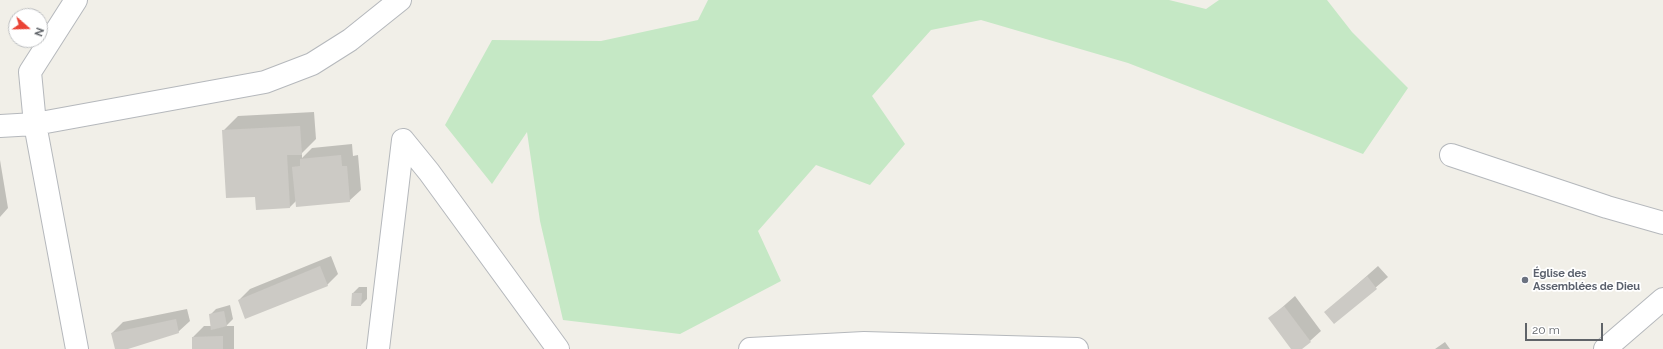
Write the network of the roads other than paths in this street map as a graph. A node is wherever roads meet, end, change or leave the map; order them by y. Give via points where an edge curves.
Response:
1 (76, 0) edge
2 (400, 0) edge
3 (36, 124) junction
4 (0, 126) edge
5 (1450, 155) dead end
6 (1663, 223) edge
7 (1663, 299) edge
8 (77, 349) edge
9 (378, 349) edge
10 (558, 349) edge
11 (750, 349) edge
12 (1077, 349) edge
13 (1605, 349) edge

1 - 3 street via 30,72
2 - 3 street via 350,40 312,64 265,82
3 - 4 street
3 - 8 street
5 - 6 street
7 - 13 street
9 - 10 street via 403,140
11 - 12 street via 864,343

